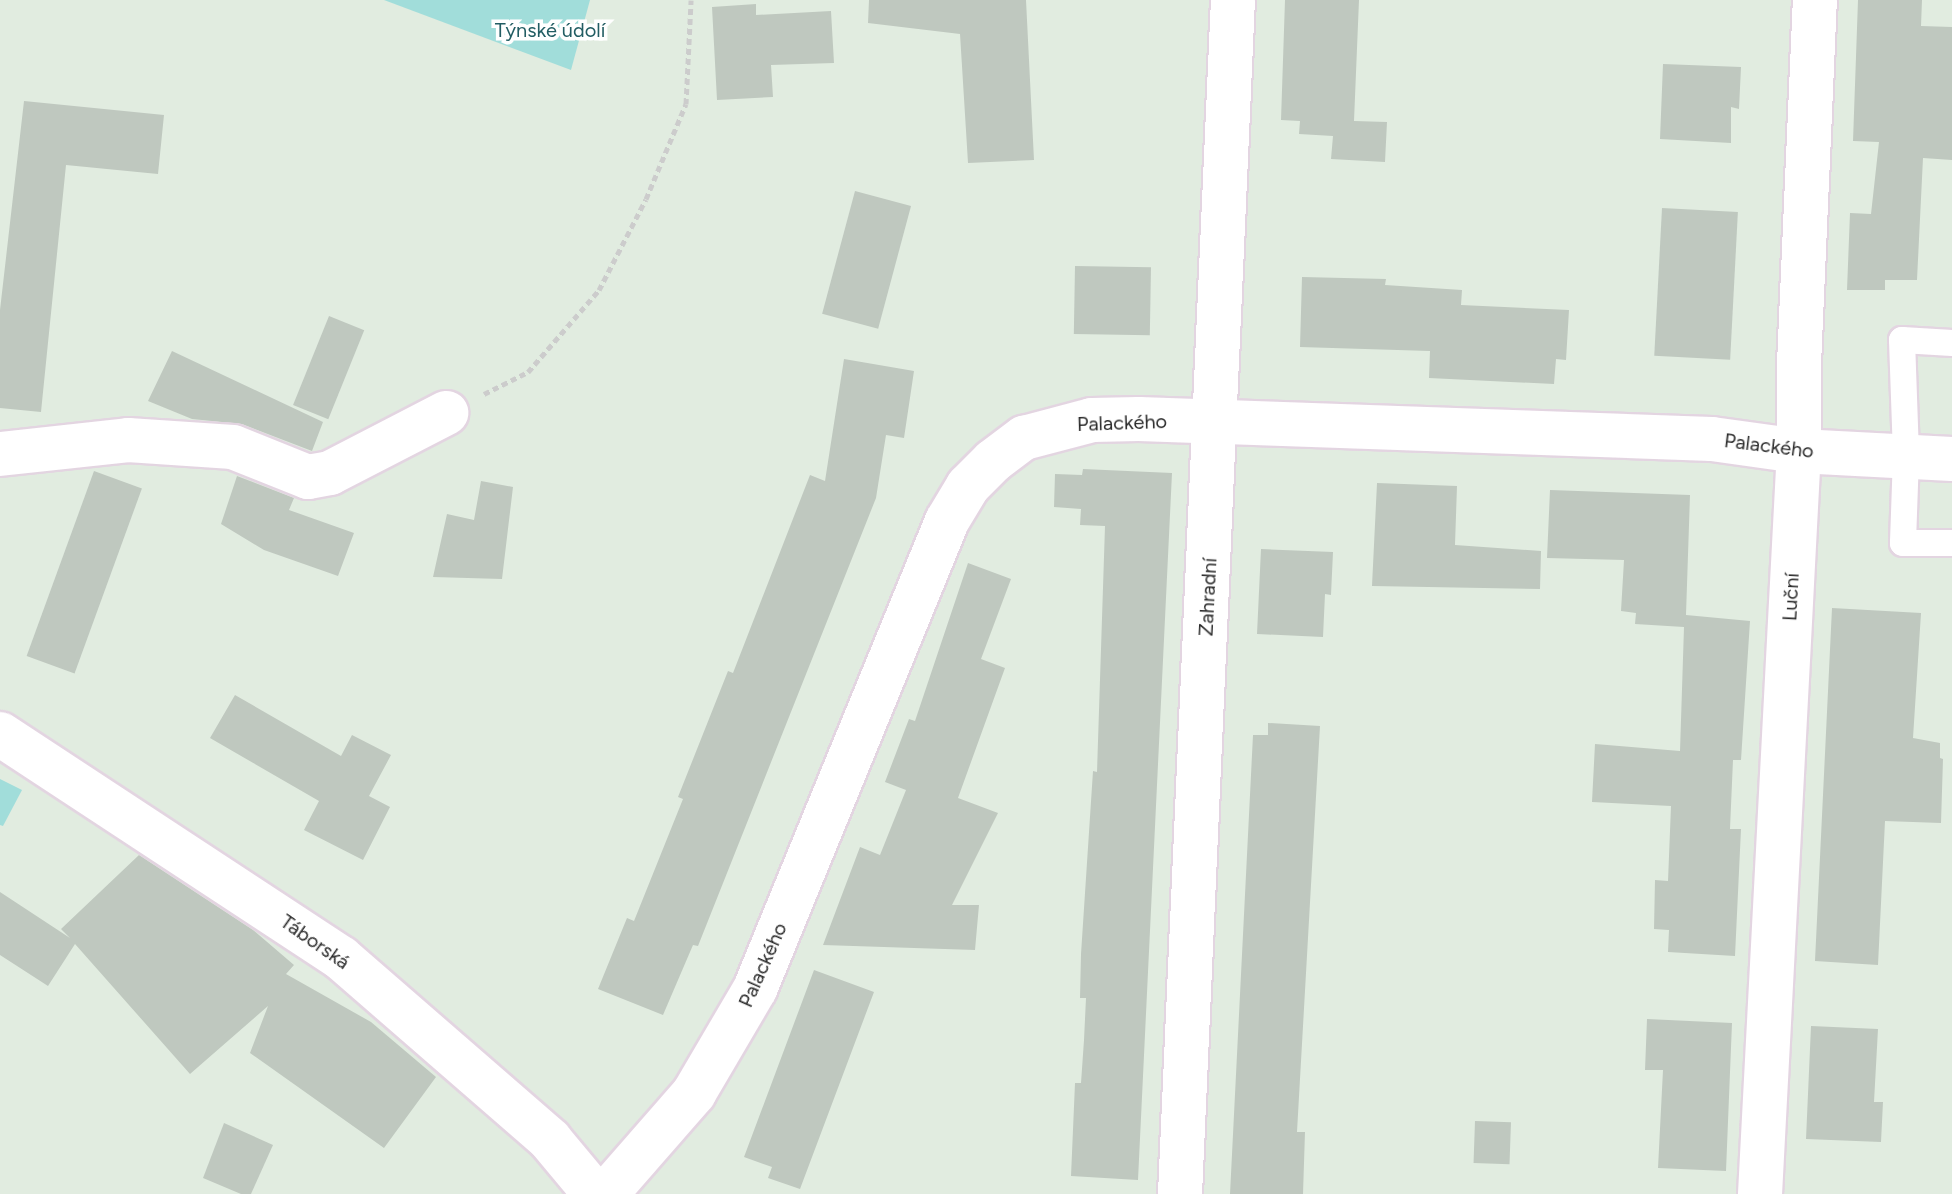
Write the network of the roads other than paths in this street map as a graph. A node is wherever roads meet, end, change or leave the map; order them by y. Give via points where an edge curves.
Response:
1 (1233, 0) edge
2 (1815, 0) edge
3 (1952, 343) edge
4 (446, 413) road end
5 (1216, 422) junction
6 (1799, 451) junction
7 (0, 454) edge
8 (1906, 456) junction
9 (1952, 459) edge
10 (1952, 543) edge
11 (0, 734) edge
12 (595, 1194) edge
13 (606, 1194) edge
14 (1180, 1194) edge
15 (1760, 1194) edge

1 - 5 street, Zahradní
2 - 6 street, Luční
3 - 8 lane via 1902,340
4 - 7 street via 330,473 308,477 233,447 128,440
5 - 6 street, Palackého via 1712,439
5 - 13 street, Palackého via 1092,420 1049,428 1024,438 968,486 947,521 755,989 694,1093
5 - 14 street, Zahradní
6 - 8 street, Palackého
6 - 15 street, Luční
8 - 9 street, Palackého
8 - 10 lane via 1903,543
11 - 12 street, Táborská via 341,958 550,1140

